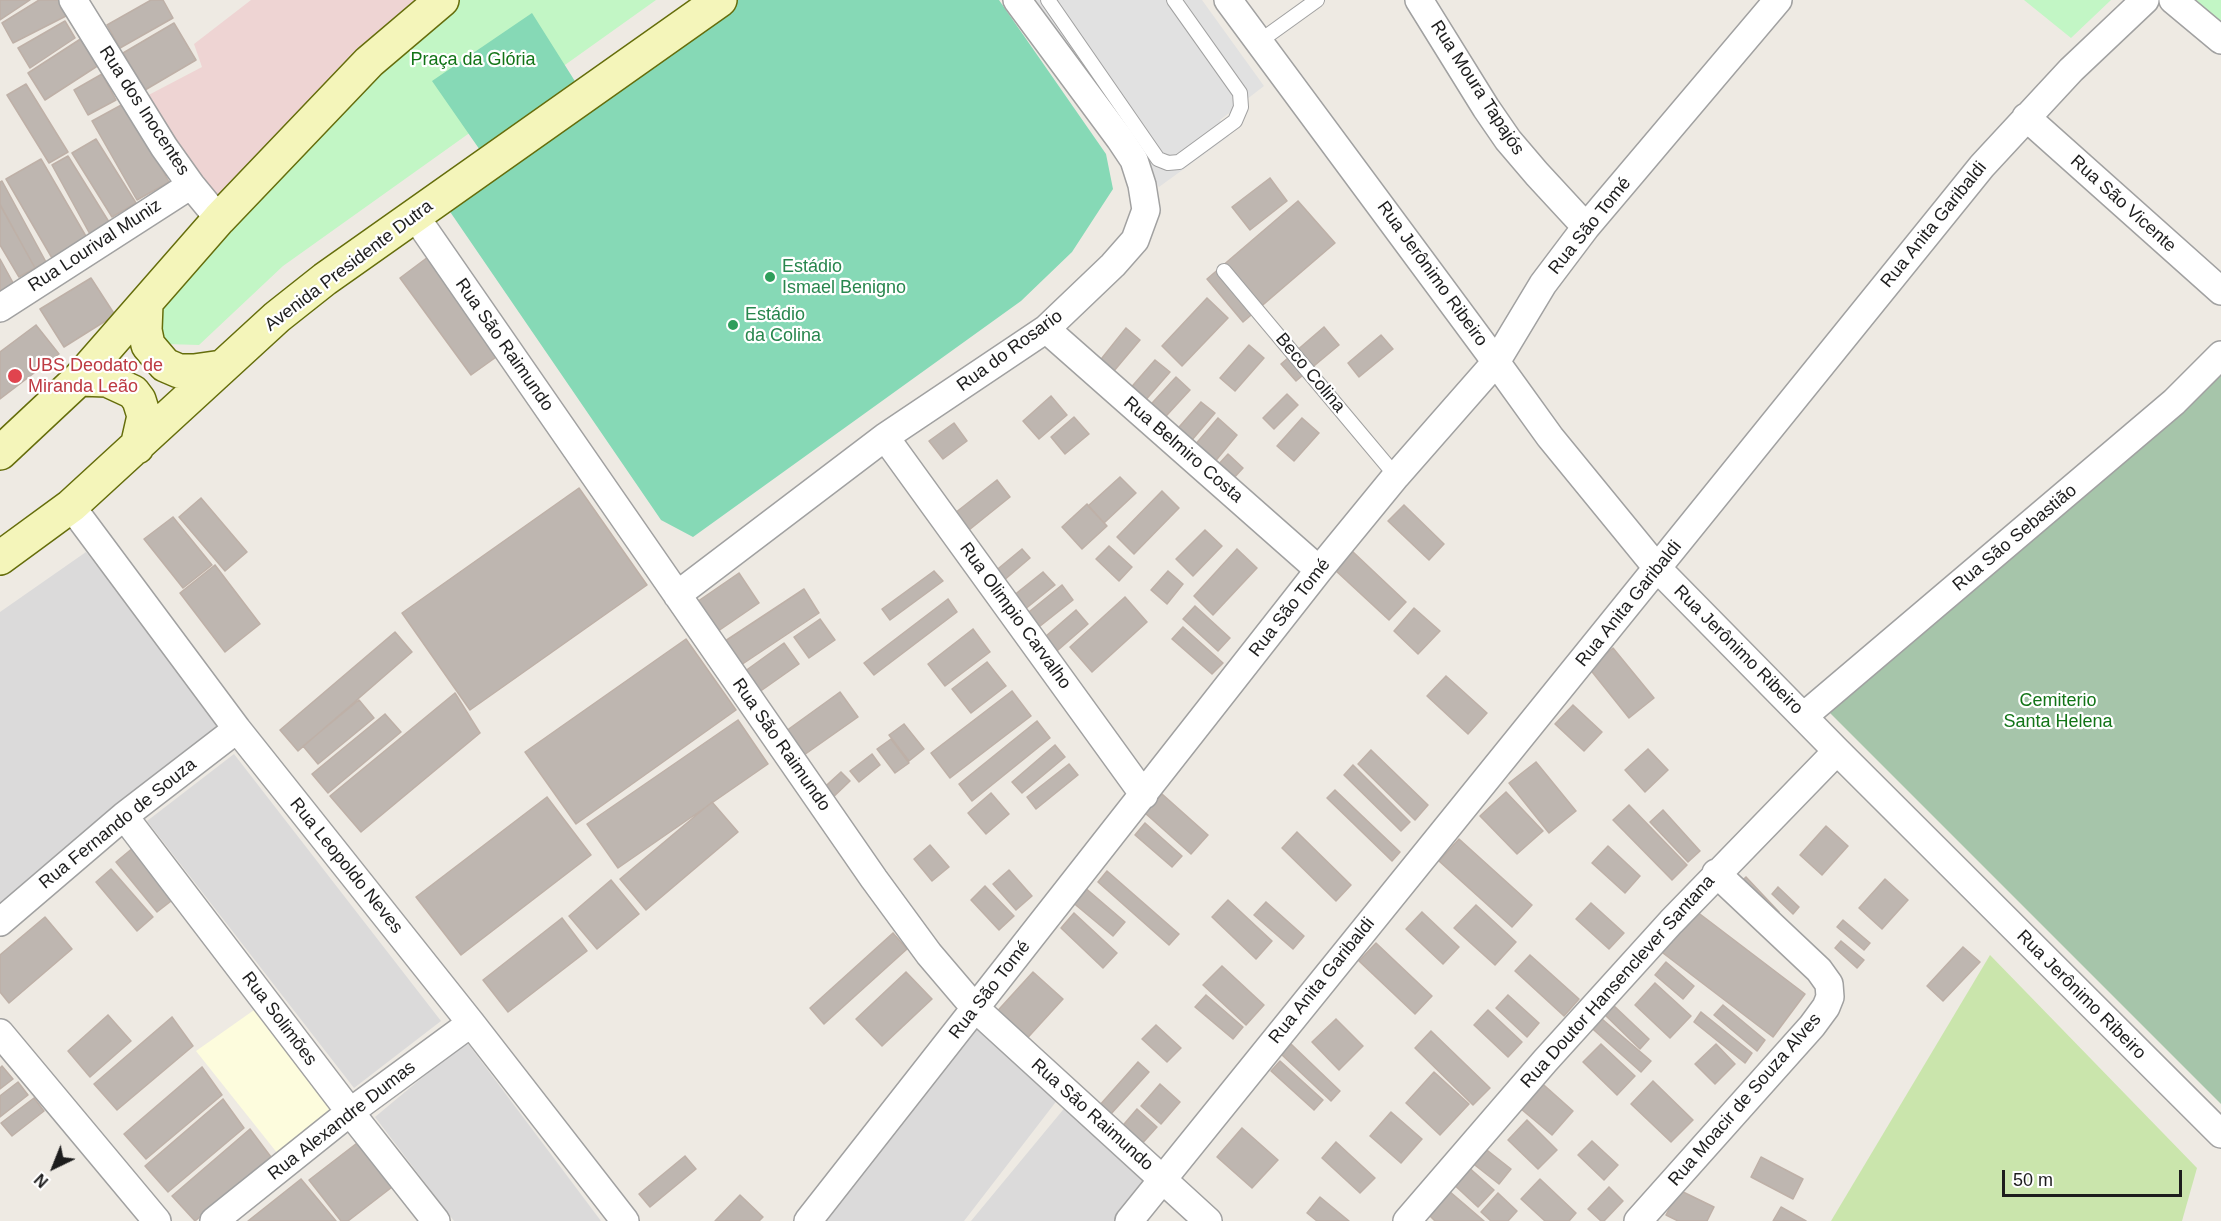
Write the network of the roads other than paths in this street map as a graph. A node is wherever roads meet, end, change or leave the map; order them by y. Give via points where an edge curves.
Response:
1 (73, 0) edge
2 (442, 0) edge
3 (720, 0) edge
4 (1017, 0) edge
5 (1048, 0) edge
6 (1174, 0) edge
7 (1228, 0) edge
8 (1317, 0) edge
9 (1419, 0) edge
10 (1778, 0) edge
11 (2145, 0) edge
12 (2173, 0) edge
13 (2221, 40) edge
14 (1260, 41) junction
15 (2026, 117) junction
16 (190, 185) junction
17 (415, 216) junction
18 (219, 219) junction
19 (1586, 227) junction
20 (1224, 271) dead end
21 (2221, 291) edge
22 (146, 304) junction
23 (0, 308) edge
24 (1046, 329) junction
25 (2221, 355) edge
26 (1496, 362) junction
27 (222, 367) junction
28 (79, 379) junction
29 (885, 437) junction
30 (137, 447) junction
31 (0, 453) edge
32 (1396, 476) junction
33 (71, 506) junction
34 (0, 558) edge
35 (1658, 568) junction
36 (1319, 570) junction
37 (677, 596) junction
38 (1804, 716) junction
39 (237, 729) junction
40 (1837, 751) junction
41 (1144, 795) junction
42 (124, 816) junction
43 (1716, 873) junction
44 (0, 922) edge
45 (975, 1008) junction
46 (471, 1023) junction
47 (0, 1033) edge
48 (350, 1112) junction
49 (2221, 1134) edge
50 (1162, 1178) junction
51 (157, 1221) edge
52 (214, 1221) edge
53 (436, 1221) edge
54 (625, 1221) edge
55 (808, 1221) edge
56 (1129, 1221) edge
57 (1208, 1221) edge
58 (1407, 1221) edge
59 (1638, 1221) edge

1 - 16 street, Rua dos Inocentes
2 - 18 street via 369,62
3 - 17 street, Avenida Presidente Dutra
4 - 24 street, Rua do Rosario via 1134,160 1146,210 1134,240 1105,274
5 - 6 lane via 1158,159 1168,163 1179,162 1235,121 1241,107 1240,93
7 - 14 street, Rua Jerônimo Ribeiro
8 - 14 lane
9 - 19 street, Rua Moura Tapajós via 1508,140
10 - 19 street, Rua São Tomé
11 - 15 street, Rua Anita Garibaldi
12 - 13 street
14 - 26 street, Rua Jerônimo Ribeiro
15 - 21 street, Rua São Vicente
15 - 35 street, Rua Anita Garibaldi via 1921,240
16 - 18 street, Rua dos Inocentes
16 - 23 street, Rua Lourival Muniz
17 - 27 street, Avenida Presidente Dutra via 325,279
17 - 37 street, Rua São Raimundo
18 - 22 street
19 - 26 street, Rua São Tomé via 1543,284
20 - 32 lane, Beco Colina
22 - 27 street via 148,345 165,365 179,371
22 - 28 street
24 - 29 street, Rua do Rosario
24 - 36 street, Rua Belmiro Costa
25 - 38 street, Rua São Sebastião via 2103,464
26 - 32 street, Rua São Tomé
26 - 35 street, Rua Jerônimo Ribeiro via 1550,437
27 - 30 street, Avenida Presidente Dutra
28 - 30 street via 106,380 133,392 144,416
28 - 31 street
29 - 37 street, Rua do Rosario
29 - 41 street, Rua Olimpio Carvalho
30 - 33 street, Avenida Presidente Dutra
32 - 36 street, Rua São Tomé
33 - 34 street, Avenida Presidente Dutra
33 - 39 street, Rua Leopoldo Neves
35 - 38 street, Rua Jerônimo Ribeiro
35 - 50 street, Rua Anita Garibaldi
36 - 41 street, Rua São Tomé
37 - 45 street, Rua São Raimundo via 874,879
38 - 40 street, Rua Jerônimo Ribeiro
39 - 42 street, Rua Fernando de Souza
39 - 46 street, Rua Leopoldo Neves
40 - 43 street, Rua Doutor Hansenclever Santana
40 - 49 street, Rua Jerônimo Ribeiro
41 - 45 street, Rua São Tomé
42 - 44 street, Rua Fernando de Souza
42 - 48 street, Rua Solimões
43 - 58 street, Rua Doutor Hansenclever Santana via 1545,1061
43 - 59 street, Rua Moacir de Souza Alves via 1819,970 1829,984 1830,997 1812,1026
45 - 50 street, Rua São Raimundo
45 - 55 street, Rua São Tomé
46 - 48 street, Rua Alexandre Dumas
46 - 54 street, Rua Leopoldo Neves
47 - 51 street
48 - 52 street, Rua Alexandre Dumas
48 - 53 street, Rua Solimões
50 - 56 street, Rua Anita Garibaldi
50 - 57 street, Rua São Raimundo

